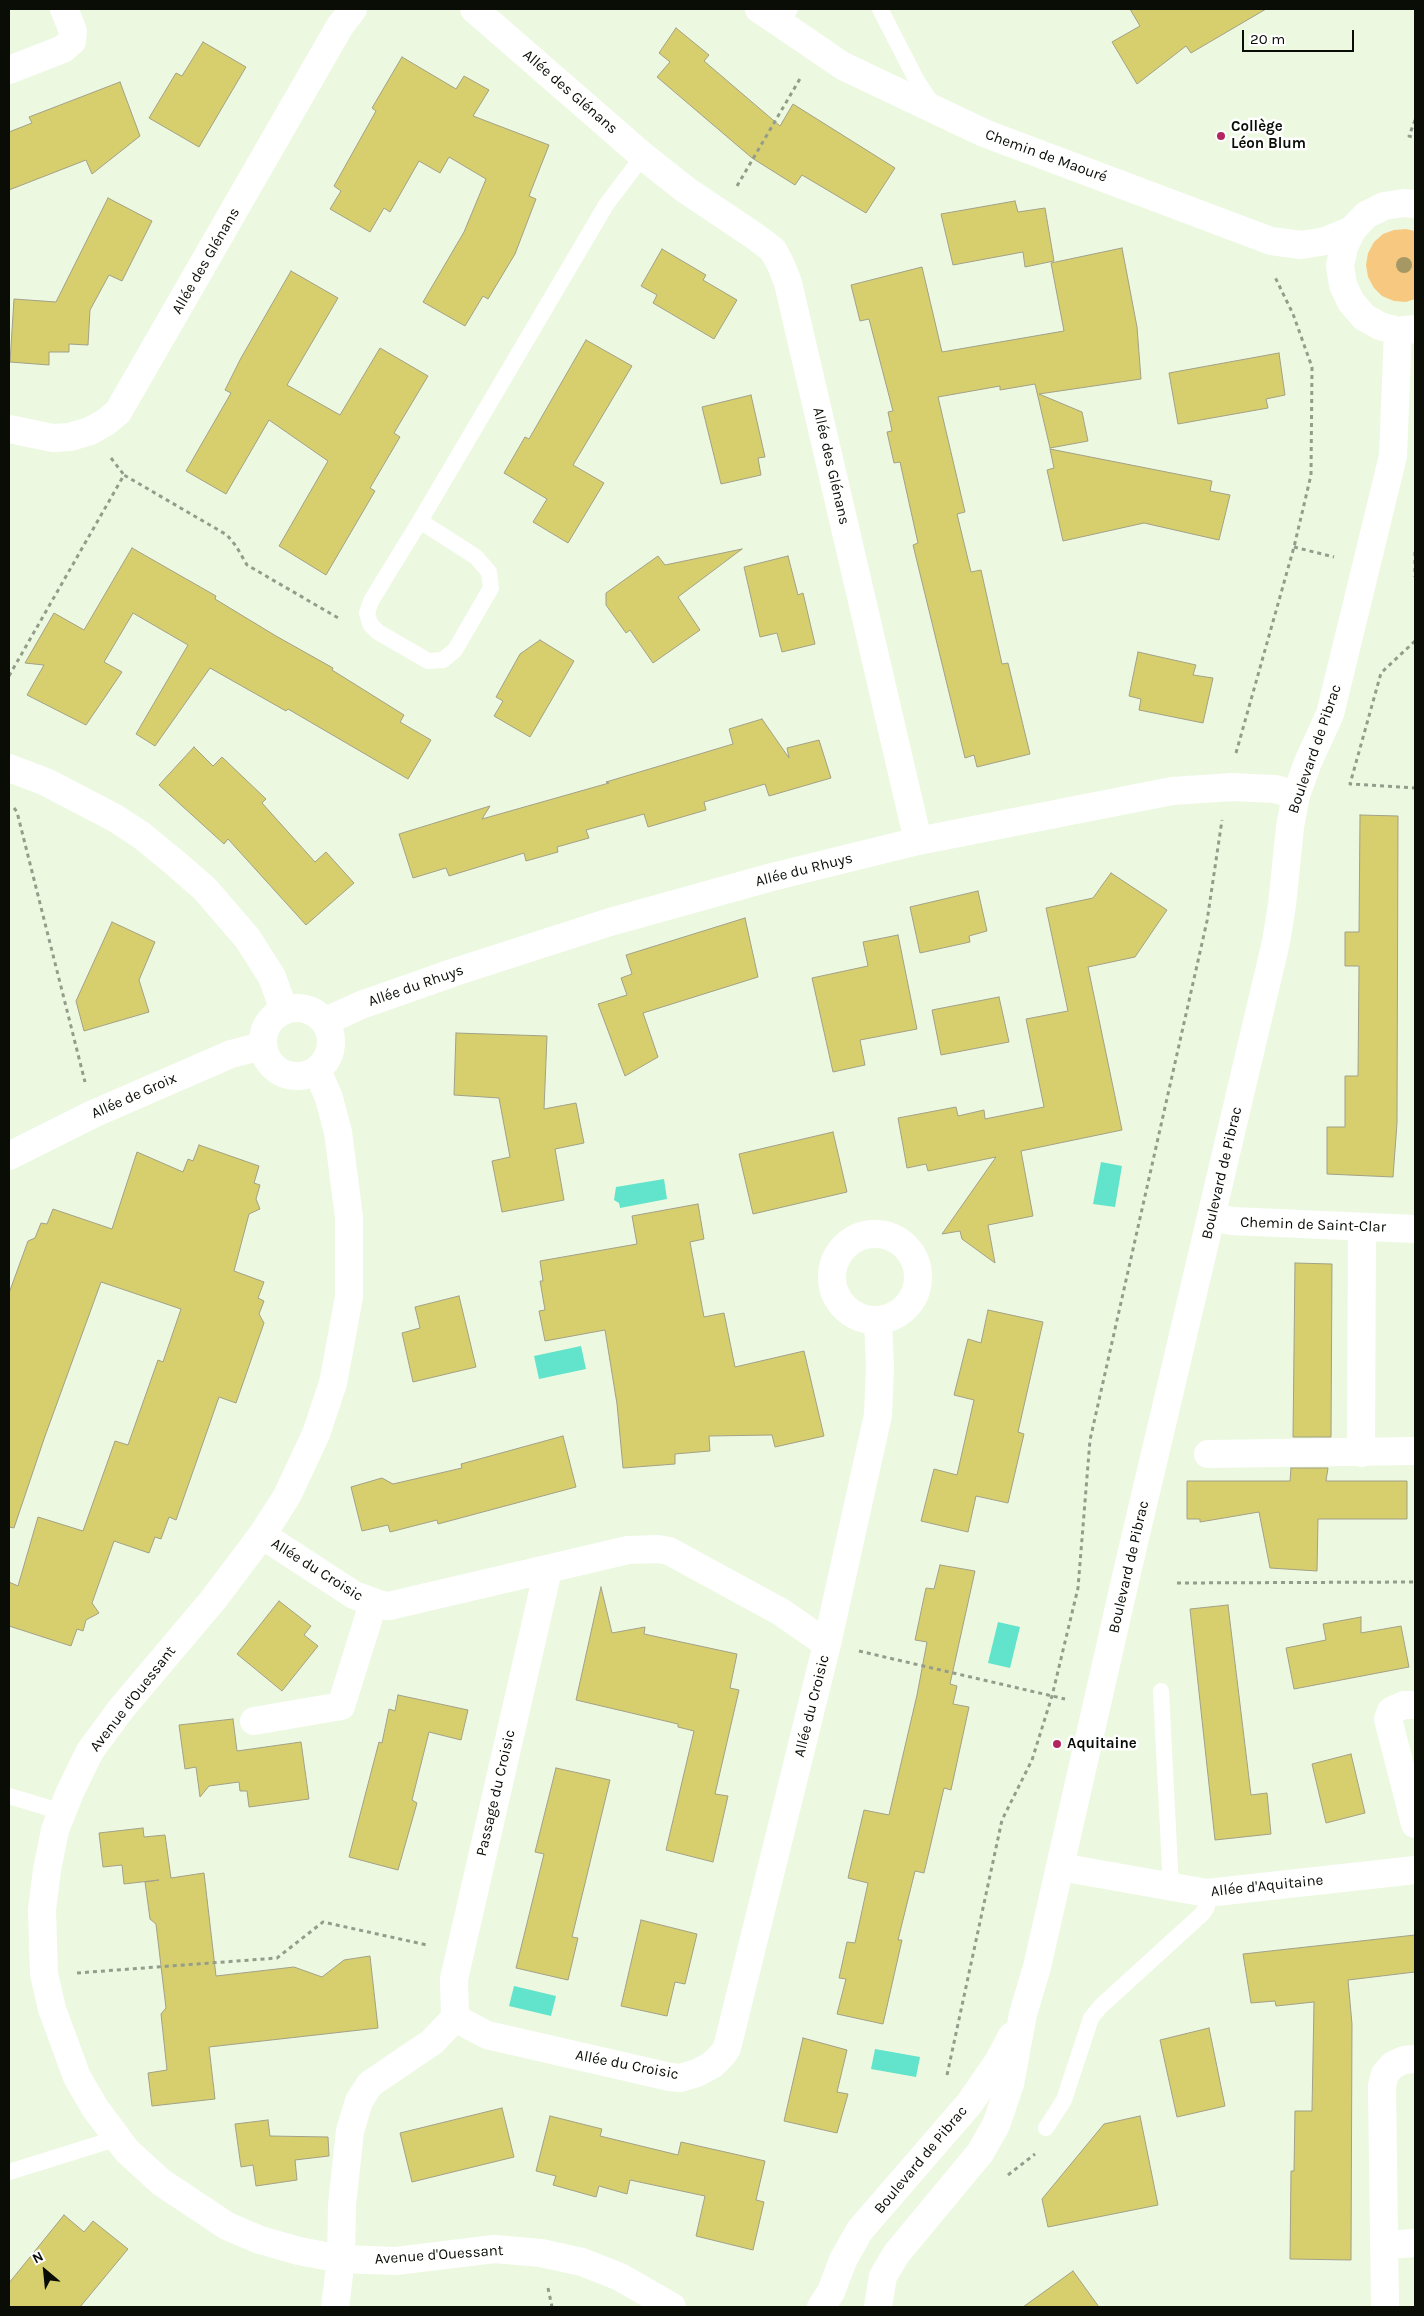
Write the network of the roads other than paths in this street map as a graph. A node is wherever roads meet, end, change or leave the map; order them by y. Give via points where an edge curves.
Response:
1 (64, 9) edge
2 (353, 9) edge
3 (474, 9) edge
4 (880, 9) edge
5 (776, 14) edge
6 (9, 70) edge
7 (937, 111) junction
8 (643, 156) junction
9 (1415, 204) edge
10 (1352, 230) junction
11 (1407, 330) edge
12 (9, 429) edge
13 (420, 521) junction
14 (9, 768) edge
15 (1296, 795) junction
16 (918, 841) junction
17 (284, 1010) junction
18 (326, 1021) junction
19 (262, 1046) junction
20 (317, 1070) junction
21 (9, 1156) edge
22 (1212, 1217) junction
23 (1362, 1227) junction
24 (1415, 1229) edge
25 (878, 1321) dead end
26 (1415, 1451) edge
27 (1361, 1453) junction
28 (1208, 1454) dead end
29 (262, 1535) junction
30 (548, 1570) junction
31 (373, 1604) junction
32 (827, 1644) junction
33 (1162, 1691) dead end
34 (1415, 1705) edge
35 (254, 1721) dead end
36 (1409, 1771) edge
37 (9, 1796) edge
38 (62, 1812) junction
39 (1415, 1824) edge
40 (1060, 1867) junction
41 (1415, 1870) edge
42 (1171, 1888) junction
43 (1207, 1893) junction
44 (1023, 2014) junction
45 (455, 2018) junction
46 (1415, 2059) edge
47 (1046, 2128) dead end
48 (118, 2138) junction
49 (9, 2172) edge
50 (1415, 2243) edge
51 (1385, 2245) junction
52 (341, 2259) junction
53 (335, 2307) edge
54 (672, 2307) edge
55 (820, 2307) edge
56 (878, 2307) edge
57 (1385, 2307) edge

1 - 6 street via 73,31 72,41 63,49
2 - 12 street, Allée des Glénans via 340,26 118,412 90,431 70,436 53,438
3 - 8 street, Allée des Glénans
4 - 7 lane via 916,79
5 - 7 street, Chemin de Maouré via 842,66
7 - 10 street, Chemin de Maouré via 984,133 1271,240 1301,245 1326,241
8 - 13 lane via 606,205
8 - 16 street, Allée des Glénans via 773,250 781,265 788,283
9 - 10 street via 1384,206 1366,215
10 - 11 street via 1340,266 1343,285 1351,302 1380,326
11 - 15 street, Boulevard de Pibrac via 1393,456 1330,714
13 - 13 lane via 371,601 368,613 370,624 378,632 428,660 443,660 455,650 491,588 489,572 476,557
14 - 17 street via 46,782 115,818 141,835 205,889 248,939 272,977
15 - 16 street, Allée du Rhuys via 1275,789 1232,787 1172,791
15 - 22 street, Boulevard de Pibrac via 1276,942
16 - 18 street, Allée du Rhuys via 610,922 455,972 361,1005
17 - 18 street via 299,1007 314,1011
17 - 19 street via 272,1018 264,1031
18 - 20 street via 332,1039 329,1056
19 - 20 street via 269,1063 283,1074 300,1076
19 - 21 street, Allée de Groix via 231,1054 93,1114
20 - 29 street, Avenue d'Ouessant via 338,1132 344,1173 350,1217 349,1297 333,1383 316,1434 287,1496
22 - 23 street, Chemin de Saint-Clar via 1232,1221
22 - 40 street, Boulevard de Pibrac
23 - 24 street, Chemin de Saint-Clar
23 - 27 street
25 - 32 street, Allée du Croisic via 878,1415
26 - 27 street
27 - 28 street
29 - 31 street, Allée du Croisic
29 - 38 street, Avenue d'Ouessant via 100,1737 90,1751
30 - 31 street, Allée du Croisic via 390,1606
30 - 32 street, Allée du Croisic via 628,1550 669,1551 781,1612
30 - 45 street, Passage du Croisic via 454,1979
31 - 35 street, Allée du Croisic via 341,1706
32 - 45 street, Allée du Croisic via 723,2054 705,2070 688,2076 670,2077 487,2035
33 - 42 lane
34 - 36 street via 1395,1709 1388,1719
36 - 39 street
37 - 38 lane
38 - 48 street, Avenue d'Ouessant via 46,1870 42,1910 44,1974 52,2009 77,2077
40 - 42 street, Allée d'Aquitaine
40 - 44 street, Boulevard de Pibrac
41 - 43 street, Allée d'Aquitaine
42 - 43 street, Allée d'Aquitaine
43 - 47 lane via 1202,1914 1091,2018 1067,2094
44 - 55 street, Boulevard de Pibrac via 998,2062 969,2104 860,2230 843,2260 831,2292
44 - 56 street, Boulevard de Pibrac via 1010,2084 996,2125 980,2153 897,2253 883,2276
45 - 52 street via 432,2042 370,2084 362,2094 350,2131 342,2205
46 - 51 street via 1393,2065 1385,2074 1382,2086
48 - 49 lane
48 - 52 street, Avenue d'Ouessant via 127,2151 161,2182 227,2226 291,2249
50 - 51 street
51 - 57 street
52 - 53 street
52 - 54 street, Avenue d'Ouessant via 396,2261 494,2249 541,2253 582,2262 620,2277

